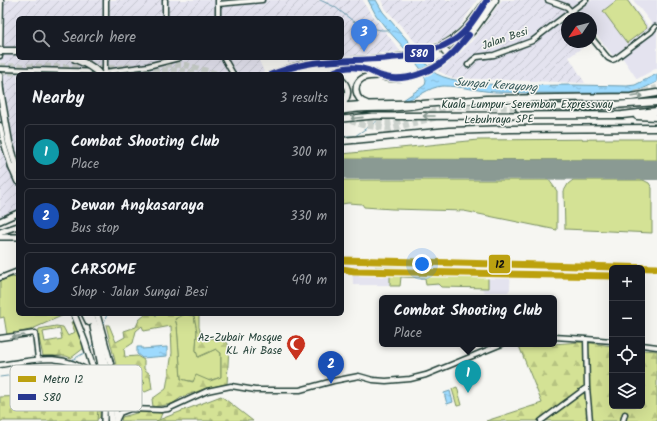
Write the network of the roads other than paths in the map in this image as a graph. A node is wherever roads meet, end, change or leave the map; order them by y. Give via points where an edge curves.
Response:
1 (1, 0) edge
2 (106, 0) edge
3 (165, 0) edge
4 (262, 0) edge
5 (487, 0) edge
6 (495, 0) edge
7 (548, 0) edge
8 (586, 0) edge
9 (218, 2) edge
10 (572, 11) junction
11 (106, 16) edge
12 (165, 16) edge
13 (218, 16) edge
14 (655, 27) dead end
15 (448, 43) junction
16 (597, 44) edge
17 (441, 46) joint
18 (455, 51) junction
19 (16, 52) edge
20 (0, 53) edge
21 (448, 58) joint
22 (78, 60) edge
23 (81, 60) edge
24 (105, 60) edge
25 (164, 60) edge
26 (226, 60) edge
27 (468, 65) dead end
28 (0, 69) edge
29 (88, 72) edge
30 (99, 72) edge
31 (100, 72) edge
32 (103, 72) edge
33 (115, 72) edge
34 (232, 72) edge
35 (278, 72) edge
36 (333, 72) edge
37 (0, 75) edge
38 (380, 76) junction
39 (344, 82) edge
40 (0, 90) edge
41 (657, 93) edge
42 (657, 102) edge
43 (344, 103) edge
44 (603, 103) tunnel mouth
45 (368, 104) junction
46 (424, 104) junction
47 (344, 106) edge
48 (384, 106) junction
49 (585, 107) junction
50 (519, 108) tunnel mouth
51 (344, 111) edge
52 (657, 111) edge
53 (622, 115) junction
54 (397, 116) joint
55 (0, 117) edge
56 (657, 117) edge
57 (344, 119) edge
58 (0, 125) edge
59 (657, 129) edge
60 (344, 142) edge
61 (16, 161) edge
62 (16, 165) edge
63 (16, 176) edge
64 (16, 177) edge
65 (16, 215) edge
66 (0, 222) edge
67 (16, 228) edge
68 (0, 232) edge
69 (16, 236) edge
70 (0, 238) edge
71 (16, 272) edge
72 (0, 278) edge
73 (75, 316) edge
74 (86, 316) edge
75 (91, 316) edge
76 (92, 316) edge
77 (98, 316) edge
78 (89, 322) joint
79 (95, 336) junction
80 (0, 338) edge
81 (557, 338) edge
82 (586, 339) junction
83 (609, 342) edge
84 (645, 345) edge
85 (495, 347) edge
86 (657, 347) edge
87 (38, 359) junction
88 (0, 365) edge
89 (76, 365) edge
90 (92, 365) edge
91 (101, 365) edge
92 (105, 365) edge
93 (111, 365) edge
94 (587, 388) junction
95 (142, 409) edge
96 (110, 411) edge
97 (116, 411) edge
98 (126, 411) edge
99 (625, 414) dead end
100 (111, 421) edge
101 (116, 421) edge
102 (541, 421) edge
103 (590, 421) edge
104 (623, 421) edge

1 - 20 street
2 - 11 street
3 - 12 street
4 - 9 street
5 - 15 highway via 465,30
6 - 18 highway
7 - 10 street
8 - 10 street, Jalan Besi
9 - 13 street
10 - 27 street, Jalan Besi via 532,41 494,55 477,57
14 - 16 street via 612,60
15 - 17 highway
15 - 18 highway via 444,48 445,52 449,54
17 - 35 main road via 400,56 304,64
18 - 21 highway
19 - 20 highway, bridge
21 - 38 main road via 414,75 392,78
22 - 30 highway, bridge
23 - 31 highway, bridge
24 - 32 street
25 - 33 street
26 - 34 street
28 - 29 street
36 - 38 main road via 340,68 355,67
37 - 61 street via 6,121
38 - 45 main road via 362,78 358,83 357,96
39 - 43 main road via 348,92
40 - 62 highway via 9,142
46 -> 41 highway, Kuala Lumpur–Seremban Expressway via 631,97
42 - 49 highway
44 - 49 highway
45 - 47 main road, Kuala Lumpur–Seremban Expressway
45 - 48 main road, Kuala Lumpur–Seremban Expressway
46 - 48 main road, Kuala Lumpur–Seremban Expressway
46 - 48 main road via 407,108
48 - 51 main road
49 - 50 highway
52 - 53 highway, Kuala Lumpur–Seremban Expressway
53 -> 54 highway, Kuala Lumpur–Seremban Expressway
53 - 56 highway
54 -> 57 main road
55 - 63 highway
58 - 64 street via 6,152
59 - 60 highway, Lebuhraya SPE via 449,132
65 - 66 main road
67 - 68 main road
69 - 70 main road
71 - 72 street
73 - 90 main road
74 - 78 highway
75 - 79 main road
76 - 92 highway
77 - 93 main road
78 - 79 main road
79 - 91 main road
87 -> 80 street via 35,333
81 - 82 street
82 - 83 street
82 - 94 street
84 - 86 street
85 - 95 street via 410,380 373,380 359,376 300,390 255,390 231,386 207,391 168,409
87 - 88 street
87 - 89 street via 58,359
94 - 102 street
94 - 103 street
96 - 100 highway
97 - 101 main road
98 - 101 street via 120,413
99 - 104 street

